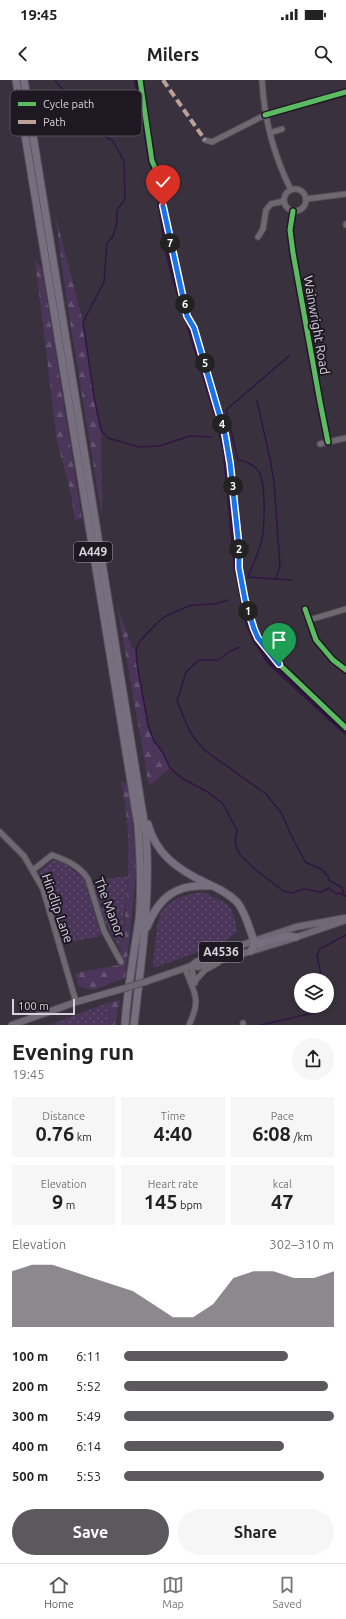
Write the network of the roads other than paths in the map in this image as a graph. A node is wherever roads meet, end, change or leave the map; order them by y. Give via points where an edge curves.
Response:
1 (16, 80) edge
2 (24, 80) edge
3 (262, 80) edge
4 (18, 90) edge
5 (26, 90) edge
6 (265, 115) junction
7 (282, 130) dead end
8 (270, 133) junction
9 (25, 136) edge
10 (33, 136) edge
11 (204, 140) dead end
12 (291, 190) junction
13 (346, 194) edge
14 (306, 199) junction
15 (284, 201) junction
16 (293, 211) junction
17 (258, 237) dead end
18 (346, 438) edge
19 (328, 442) junction
20 (320, 444) dead end
21 (305, 608) dead end
22 (346, 610) edge
23 (309, 620) junction
24 (346, 670) edge
25 (143, 811) junction
26 (0, 832) edge
27 (33, 870) junction
28 (213, 886) junction
29 (346, 919) edge
30 (144, 936) junction
31 (296, 937) junction
32 (254, 941) junction
33 (251, 951) junction
34 (224, 959) junction
35 (121, 962) dead end
36 (188, 967) junction
37 (195, 981) junction
38 (194, 987) junction
39 (76, 1002) junction
40 (126, 1008) junction
41 (12, 1025) edge
42 (120, 1025) edge
43 (125, 1025) edge
44 (134, 1025) edge
45 (189, 1025) edge

1 - 4 highway, A449
2 - 5 highway, A449
3 - 6 street
6 - 8 street
6 - 11 street via 212,142
7 - 8 street
8 - 12 street via 283,175
9 - 40 highway, A449 via 138,825 141,863 139,918
10 - 25 highway, A449
12 - 14 street via 300,191
12 - 15 street
13 - 14 street
14 - 16 street via 302,208
15 - 16 street
15 - 17 street via 271,204 266,210 263,229
16 - 19 street, Wainwright Road via 290,230 293,253
18 - 19 street
19 - 20 street
21 - 23 street
22 - 23 street
23 - 24 street via 316,640 332,660
25 - 28 highway via 153,837 167,858 186,874
25 - 30 highway, A449 via 148,856
26 - 27 street, Hindlip Lane via 24,856
27 - 35 street, The Manor via 52,855 79,867 84,872 104,931
27 - 39 street, Hindlip Lane via 43,889
28 - 30 highway via 184,887 169,894 154,912
28 - 32 highway via 238,903
29 - 31 main road
29 - 32 main road via 296,927
30 - 44 highway, A449
31 - 32 highway via 287,936 261,944
31 - 33 main road
32 - 33 highway
32 - 36 main road, A4536 via 202,959
33 - 34 main road, A4536
34 - 36 main road, A4536 via 198,967
34 - 37 street via 205,970
36 - 37 street
36 - 38 street
36 - 39 main road, A4536, bridge
37 - 38 street
38 - 45 street via 196,1006
39 - 41 main road, A4536
40 - 42 highway
40 - 43 highway, A449

